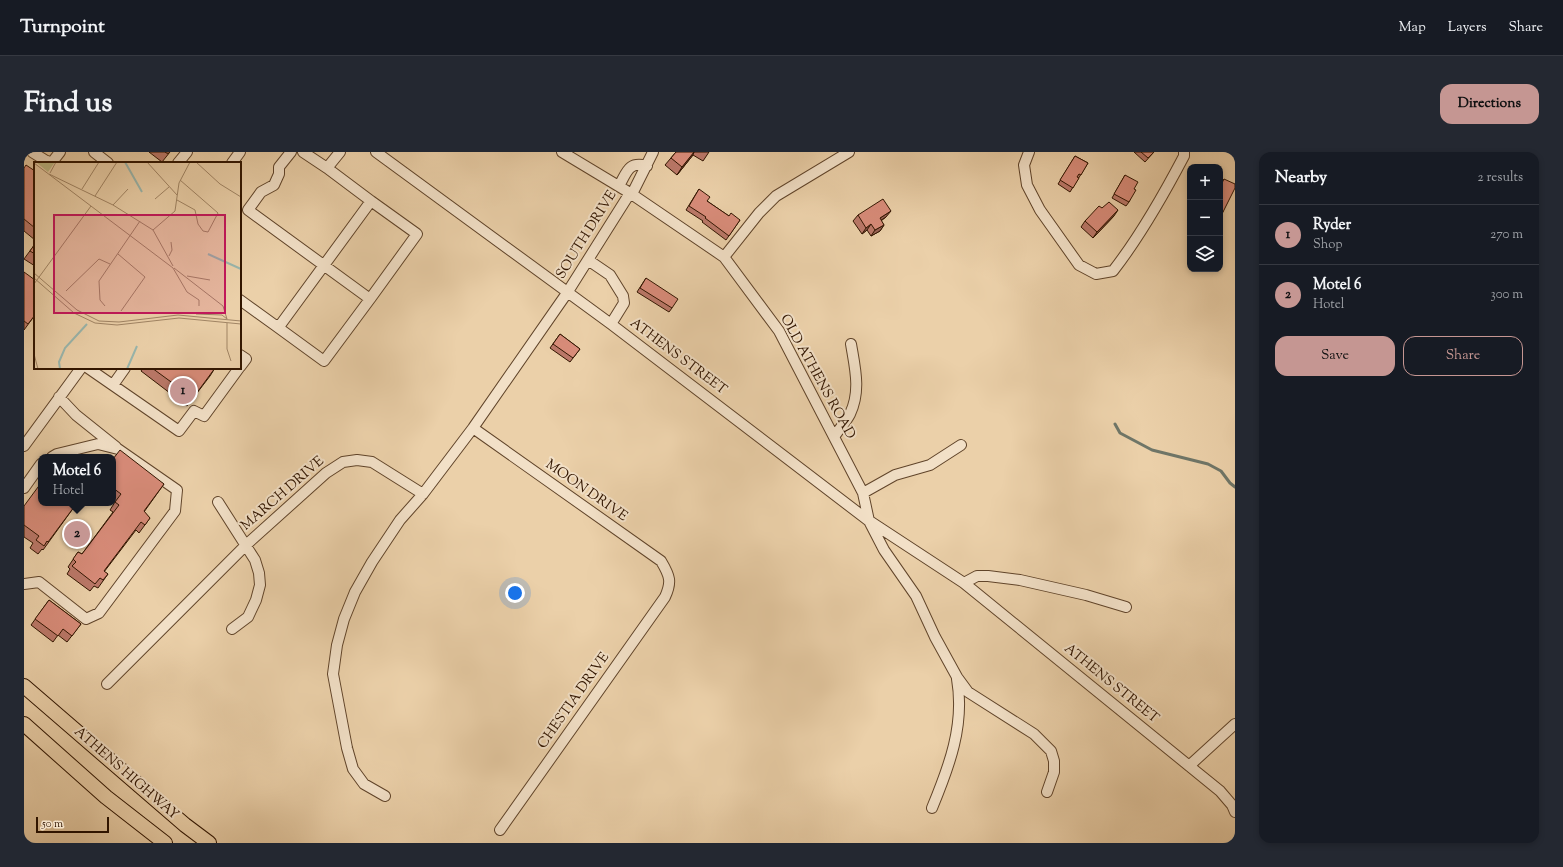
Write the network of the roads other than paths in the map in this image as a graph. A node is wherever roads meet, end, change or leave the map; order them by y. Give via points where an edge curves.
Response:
1 (32, 152) edge
2 (60, 152) edge
3 (94, 152) edge
4 (187, 152) edge
5 (240, 152) edge
6 (291, 152) edge
7 (303, 152) edge
8 (340, 152) edge
9 (376, 152) edge
10 (562, 152) edge
11 (653, 152) edge
12 (849, 152) edge
13 (1029, 152) edge
14 (1184, 152) edge
15 (107, 162) edge
16 (179, 162) edge
17 (233, 162) edge
18 (647, 166) junction
19 (327, 168) junction
20 (619, 186) junction
21 (631, 194) junction
22 (371, 201) junction
23 (724, 257) junction
24 (588, 260) junction
25 (324, 265) junction
26 (567, 293) junction
27 (370, 299) junction
28 (241, 301) edge
29 (611, 324) junction
30 (276, 326) junction
31 (851, 344) dead end
32 (241, 356) edge
33 (241, 366) edge
34 (80, 369) edge
35 (89, 369) edge
36 (124, 369) edge
37 (239, 369) edge
38 (113, 385) junction
39 (59, 397) junction
40 (473, 428) junction
41 (834, 437) junction
42 (961, 445) dead end
43 (24, 446) edge
44 (118, 448) junction
45 (57, 454) edge
46 (38, 468) edge
47 (24, 488) edge
48 (863, 493) junction
49 (423, 494) junction
50 (218, 502) dead end
51 (869, 521) junction
52 (246, 545) junction
53 (964, 583) junction
54 (24, 584) edge
55 (670, 587) joint
56 (1126, 607) dead end
57 (232, 629) dead end
58 (957, 677) junction
59 (106, 684) dead end
60 (24, 686) edge
61 (24, 724) edge
62 (1235, 724) edge
63 (1189, 766) junction
64 (1047, 792) dead end
65 (385, 796) dead end
66 (932, 808) dead end
67 (1235, 812) edge
68 (500, 830) dead end
69 (164, 843) edge
70 (209, 843) edge

1 - 2 street via 48,162 53,161
3 - 15 street
4 - 16 street
5 - 17 street
6 - 25 street via 279,168 274,185 260,192 248,210
7 - 19 street
8 - 19 street
9 - 26 street, ATHENS STREET
10 - 20 street, OLD ATHENS ROAD
11 - 18 street, SOUTH DRIVE
12 - 23 street via 776,196
13 - 14 street via 1024,165 1027,185 1040,210 1079,265 1096,274 1113,271 1128,251 1168,188
18 - 20 street via 638,164 630,167
18 - 21 street, SOUTH DRIVE
19 - 22 street
20 - 21 street, OLD ATHENS ROAD
21 - 23 street, OLD ATHENS ROAD
21 - 24 street, SOUTH DRIVE
22 - 25 street
22 - 27 street via 417,234
23 - 41 street, OLD ATHENS ROAD via 779,331
24 - 26 street, SOUTH DRIVE
24 - 29 street via 610,275 623,296 624,303
25 - 27 street
25 - 30 street
26 - 29 street, ATHENS STREET
26 - 40 street
27 - 30 street via 324,361
28 - 30 street
29 - 51 street, ATHENS STREET
31 - 41 street via 857,385 856,397 850,415
32 - 33 street via 246,359
34 - 39 street
35 - 38 street
36 - 38 street
37 - 38 street via 204,416 194,411 179,431
39 - 43 street
39 - 44 street via 76,415
40 - 49 street
40 - 55 street, MOON DRIVE via 661,561 668,572
41 - 48 street, OLD ATHENS ROAD
42 - 48 street via 930,465 895,475
44 - 45 street via 98,444
44 - 54 street via 177,490 175,511 99,613 86,619 39,582
46 - 47 street
48 - 51 street, OLD ATHENS ROAD
49 - 52 street, MARCH DRIVE via 372,462 343,462 326,473
49 - 65 street via 400,520 355,592 337,645 333,674 346,748 353,769 364,784
50 - 52 street
51 - 53 street, ATHENS STREET
51 - 58 street, ATHENS STREET via 884,550 916,596
52 - 57 street via 255,560 260,585 248,617
52 - 59 street, MARCH DRIVE
53 - 56 street via 977,576 1020,580
53 - 63 street, ATHENS STREET
55 - 68 street, CHESTIA DRIVE via 665,598
58 - 64 street via 968,692 1034,734 1051,751 1054,772
58 - 66 street via 960,694 959,720 952,754
60 - 70 highway, ATHENS HIGHWAY
61 - 69 highway, ATHENS HIGHWAY via 106,798
62 - 63 street
63 - 67 street, ATHENS STREET via 1220,791

